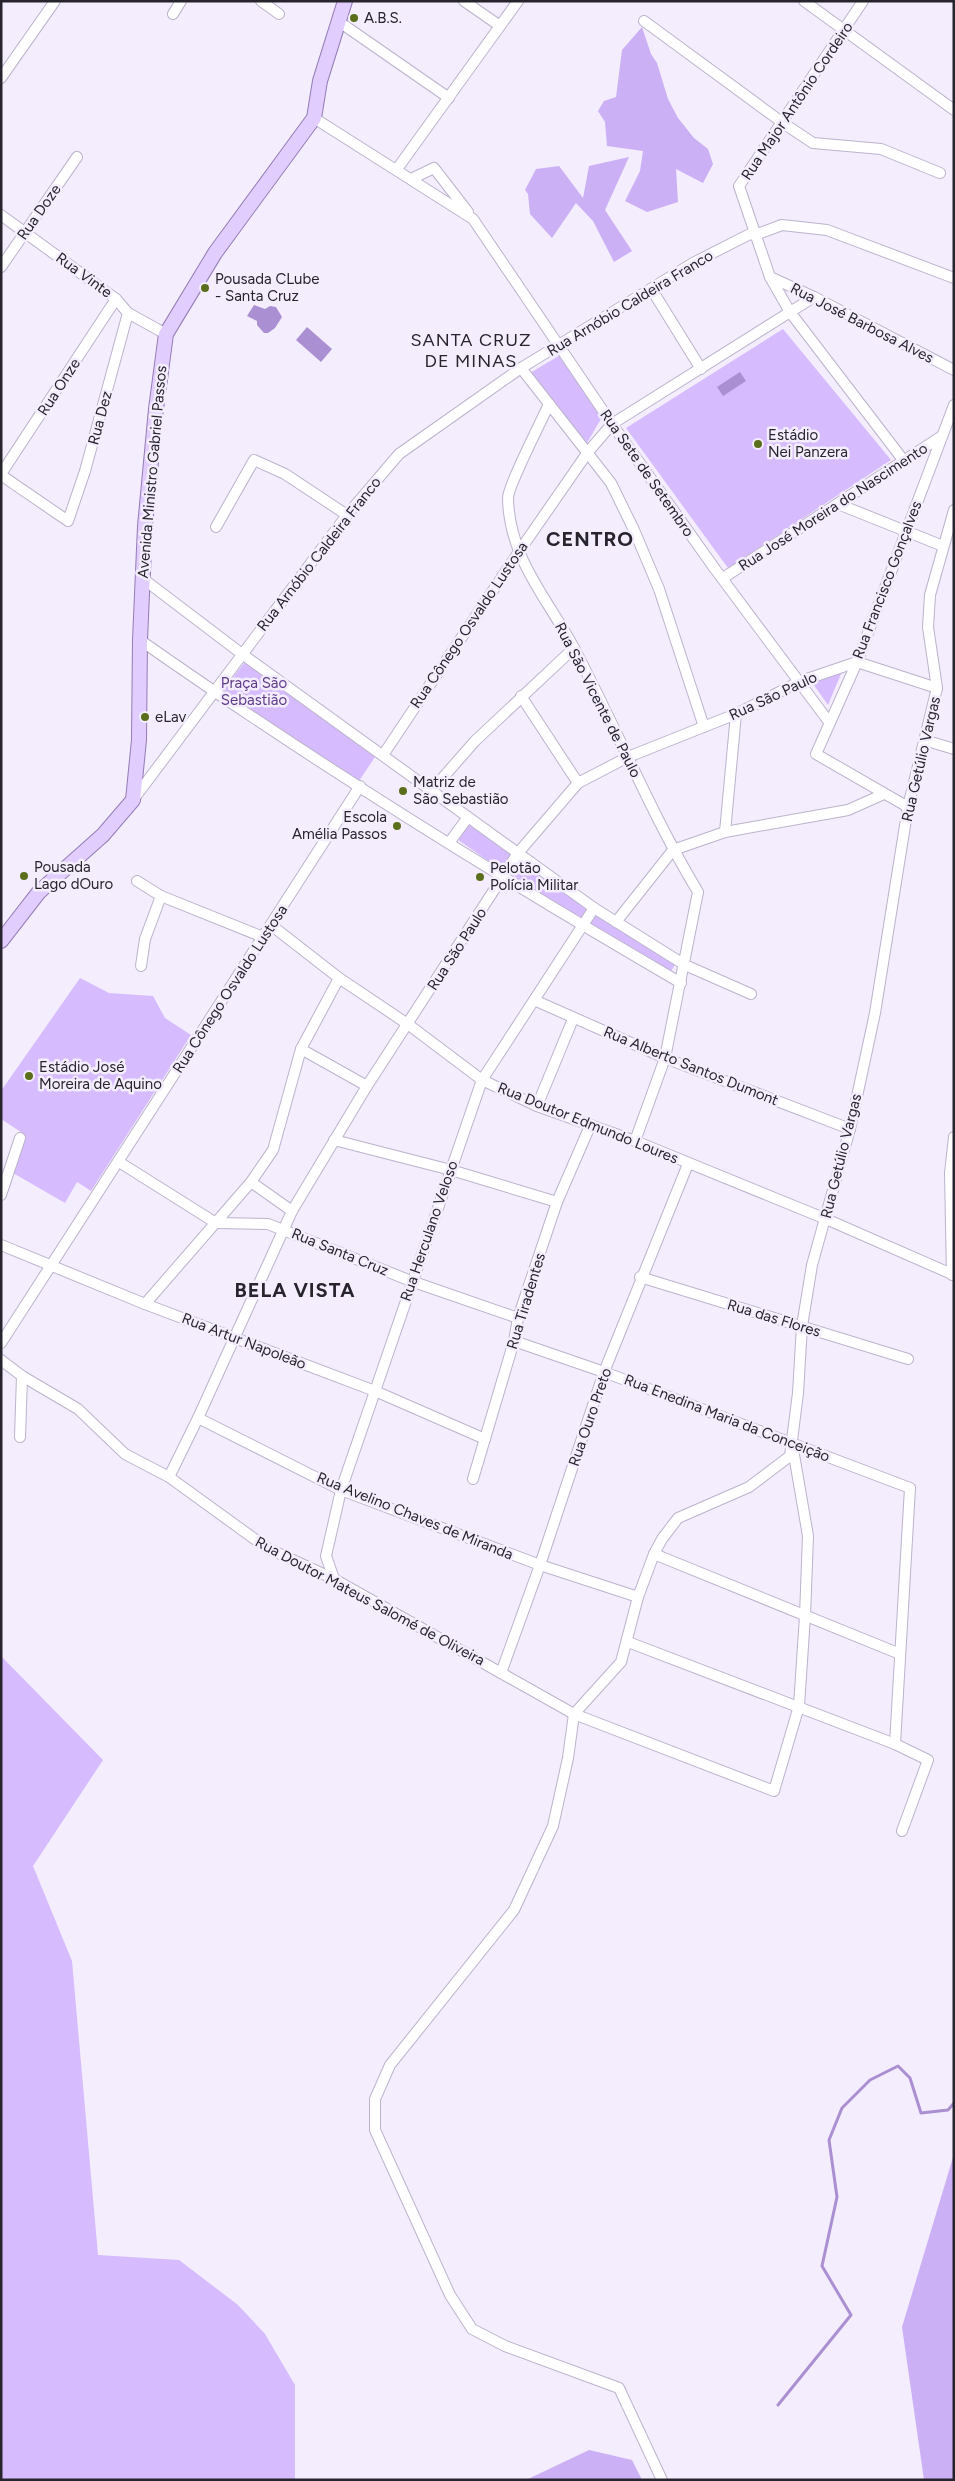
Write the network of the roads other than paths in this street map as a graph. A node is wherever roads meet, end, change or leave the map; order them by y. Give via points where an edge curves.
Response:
1 (56, 1) edge
2 (181, 1) edge
3 (260, 1) edge
4 (345, 1) edge
5 (464, 1) edge
6 (518, 1) edge
7 (804, 1) edge
8 (863, 1) edge
9 (173, 14) dead end
10 (279, 14) dead end
11 (338, 21) junction
12 (644, 21) dead end
13 (500, 26) junction
14 (844, 32) junction
15 (1, 78) edge
16 (449, 98) junction
17 (954, 110) edge
18 (314, 118) junction
19 (783, 123) junction
20 (77, 157) dead end
21 (397, 169) junction
22 (940, 173) dead end
23 (411, 179) junction
24 (1, 215) edge
25 (473, 219) junction
26 (25, 231) junction
27 (754, 235) junction
28 (1, 267) edge
29 (770, 277) junction
30 (954, 278) edge
31 (652, 290) junction
32 (814, 297) junction
33 (116, 299) junction
34 (790, 312) junction
35 (128, 313) junction
36 (166, 334) junction
37 (560, 346) junction
38 (521, 368) junction
39 (701, 369) junction
40 (954, 370) edge
41 (549, 404) junction
42 (954, 404) edge
43 (612, 424) junction
44 (942, 436) junction
45 (588, 452) junction
46 (904, 460) junction
47 (1, 475) edge
48 (838, 504) junction
49 (954, 510) edge
50 (347, 515) junction
51 (216, 527) dead end
52 (905, 532) junction
53 (943, 546) junction
54 (518, 553) junction
55 (142, 578) junction
56 (723, 578) junction
57 (140, 640) junction
58 (574, 648) junction
59 (242, 654) junction
60 (857, 662) junction
61 (801, 681) junction
62 (937, 688) junction
63 (215, 691) junction
64 (521, 696) junction
65 (736, 714) junction
66 (830, 722) junction
67 (704, 727) junction
68 (924, 740) junction
69 (954, 749) edge
70 (383, 755) junction
71 (628, 757) junction
72 (578, 783) junction
73 (360, 786) junction
74 (432, 790) junction
75 (884, 794) junction
76 (133, 800) junction
77 (908, 807) junction
78 (468, 817) junction
79 (726, 832) junction
80 (449, 843) junction
81 (673, 850) junction
82 (518, 853) junction
83 (504, 875) junction
84 (137, 880) dead end
85 (161, 896) junction
86 (594, 908) junction
87 (616, 922) junction
88 (271, 925) junction
89 (582, 925) junction
90 (263, 937) junction
91 (1, 941) edge
92 (685, 965) junction
93 (141, 966) dead end
94 (339, 978) junction
95 (681, 983) junction
96 (751, 994) dead end
97 (534, 1000) junction
98 (573, 1019) junction
99 (409, 1025) junction
100 (301, 1049) junction
101 (665, 1058) junction
102 (482, 1080) junction
103 (367, 1086) junction
104 (537, 1106) junction
105 (590, 1126) junction
106 (850, 1128) junction
107 (954, 1137) edge
108 (20, 1138) dead end
109 (334, 1140) junction
110 (635, 1141) junction
111 (119, 1162) junction
112 (688, 1164) junction
113 (451, 1170) junction
114 (251, 1182) junction
115 (1, 1195) edge
116 (952, 1200) edge
117 (558, 1202) junction
118 (292, 1211) junction
119 (826, 1219) junction
120 (216, 1223) junction
121 (283, 1229) junction
122 (1, 1244) edge
123 (52, 1266) junction
124 (953, 1275) edge
125 (640, 1277) junction
126 (411, 1281) junction
127 (145, 1304) junction
128 (518, 1318) junction
129 (802, 1326) junction
130 (234, 1336) junction
131 (514, 1341) junction
132 (1, 1343) edge
133 (908, 1359) dead end
134 (1, 1360) edge
135 (604, 1372) junction
136 (22, 1376) junction
137 (375, 1391) junction
138 (198, 1418) junction
139 (20, 1437) dead end
140 (486, 1439) junction
141 (792, 1443) junction
142 (168, 1477) junction
143 (473, 1479) dead end
144 (341, 1490) junction
145 (654, 1554) junction
146 (540, 1565) junction
147 (334, 1579) junction
148 (638, 1597) junction
149 (805, 1616) junction
150 (628, 1642) junction
151 (900, 1654) junction
152 (501, 1673) junction
153 (799, 1706) junction
154 (574, 1714) junction
155 (895, 1744) junction
156 (902, 1832) dead end
157 (662, 2480) edge

1 - 15 street
2 - 9 street
3 - 10 street
4 - 11 main road, Avenida Ministro Gabriel Passos
5 - 13 street
6 - 13 street
7 - 14 street
8 - 14 street, Rua Major Antônio Cordeiro
11 - 16 street
11 - 18 main road, Avenida Ministro Gabriel Passos via 320,82
12 - 19 street
13 - 16 street
14 - 17 street
14 - 19 street, Rua Major Antônio Cordeiro
16 - 21 street
18 - 21 street, Rua Sete de Setembro
18 - 36 main road, Avenida Ministro Gabriel Passos via 215,253
19 - 22 street via 814,143 881,149
19 - 27 street, Rua Major Antônio Cordeiro via 739,186
20 - 26 street, Rua Doze
21 - 23 street, Rua Sete de Setembro
23 - 25 street, Rua Sete de Setembro
23 - 25 street, Rua Sete de Setembro via 434,168
24 - 26 street, Rua Vinte
25 - 37 street, Rua Sete de Setembro
26 - 28 street, Rua Doze
26 - 33 street, Rua Vinte
27 - 29 street, Rua Major Antônio Cordeiro
27 - 30 street, Rua Arnóbio Caldeira Franco via 782,225 827,230
27 - 31 street, Rua Arnóbio Caldeira Franco via 750,234 693,264
29 - 32 street, Rua José Barbosa Alves
29 - 34 street, Rua Major Antônio Cordeiro
31 - 37 street, Rua Arnóbio Caldeira Franco
31 - 39 street
32 - 34 street, Rua Cônego Osvaldo Lustosa
32 - 40 street, Rua José Barbosa Alves
33 - 35 street, Rua Vinte
33 - 47 street, Rua Onze
34 - 39 street, Rua Cônego Osvaldo Lustosa
34 - 46 street, Rua Major Antônio Cordeiro
35 - 36 street, Rua Vinte
35 - 47 street, Rua Dez via 68,521
36 - 55 main road, Avenida Ministro Gabriel Passos via 156,409
37 - 38 street, Rua Arnóbio Caldeira Franco
37 - 43 street, Rua Sete de Setembro
38 - 41 street
38 - 50 street, Rua Arnóbio Caldeira Franco via 399,454
39 - 43 street, Rua Cônego Osvaldo Lustosa
41 - 45 street
41 - 54 street, Rua São Vicente de Paulo via 508,495 510,522
42 - 44 street, Rua Francisco Gonçalves
43 - 45 street, Rua Cônego Osvaldo Lustosa
43 - 56 street, Rua Sete de Setembro
44 - 46 street, Rua José Moreira do Nascimento
44 - 52 street, Rua Francisco Gonçalves
45 - 54 street, Rua Cônego Osvaldo Lustosa
45 - 67 street via 611,483 659,589
46 - 48 street, Rua José Moreira do Nascimento
48 - 52 street
48 - 56 street, Rua José Moreira do Nascimento
49 - 53 street, Rua Getúlio Vargas
50 - 51 street via 285,474 254,460
50 - 59 street, Rua Arnóbio Caldeira Franco
52 - 53 street
52 - 60 street, Rua Francisco Gonçalves
53 - 62 street, Rua Getúlio Vargas via 930,595 928,627
54 - 58 street, Rua São Vicente de Paulo
54 - 70 street, Rua Cônego Osvaldo Lustosa
55 - 57 main road, Avenida Ministro Gabriel Passos
55 - 59 street
56 - 61 street, Rua Sete de Setembro
57 - 63 street
57 - 76 main road, Avenida Ministro Gabriel Passos via 139,740
58 - 64 street
58 - 71 street, Rua São Vicente de Paulo
59 - 63 street, Rua Arnóbio Caldeira Franco
59 - 70 street
60 - 61 street, Rua São Paulo
60 - 62 street
60 - 66 street, Rua Francisco Gonçalves
61 - 65 street, Rua São Paulo
61 - 66 street, Rua Sete de Setembro
62 - 68 street, Rua Getúlio Vargas
63 - 73 street via 278,736
63 - 76 street, Rua Arnóbio Caldeira Franco
64 - 72 street
64 - 74 street
65 - 67 street, Rua São Paulo
65 - 79 street
66 - 75 street, Rua Francisco Gonçalves via 816,754
67 - 71 street, Rua São Paulo
68 - 69 street
68 - 77 street, Rua Getúlio Vargas
70 - 74 street
71 - 72 street, Rua São Paulo
71 - 81 street, Rua São Vicente de Paulo
72 - 82 street, Rua São Paulo
73 - 80 street
73 - 88 street, Rua Cônego Osvaldo Lustosa
74 - 78 street
75 - 77 street
75 - 79 street via 848,810
76 - 91 main road via 103,835 38,892
77 - 106 street, Rua Getúlio Vargas via 875,1013
78 - 80 street
78 - 82 street
79 - 81 street
80 - 83 street
81 - 87 street
81 - 92 street, Rua São Vicente de Paulo via 698,892
82 - 83 street, Rua São Paulo
82 - 86 street
83 - 89 street
83 - 99 street, Rua São Paulo
84 - 85 street
85 - 90 street
85 - 93 street via 145,939
86 - 87 street
86 - 89 street, Rua Herculano Veloso
87 - 92 street
88 - 90 street, Rua Cônego Osvaldo Lustosa
88 - 94 street, Rua Doutor Edmundo Loures
89 - 95 street
89 - 97 street, Rua Herculano Veloso
90 - 111 street, Rua Cônego Osvaldo Lustosa
92 - 95 street, Rua São Vicente de Paulo
92 - 96 street
94 - 99 street, Rua Doutor Edmundo Loures
94 - 100 street
95 - 101 street, Rua São Vicente de Paulo
97 - 98 street, Rua Alberto Santos Dumont
97 - 102 street, Rua Herculano Veloso
98 - 101 street, Rua Alberto Santos Dumont
98 - 104 street
99 - 102 street, Rua Doutor Edmundo Loures
99 - 103 street, Rua São Paulo
100 - 103 street
100 - 114 street via 273,1150
101 - 106 street, Rua Alberto Santos Dumont
101 - 110 street, Rua São Vicente de Paulo
102 - 104 street, Rua Doutor Edmundo Loures
102 - 113 street, Rua Herculano Veloso
103 - 109 street, Rua São Paulo
104 - 105 street, Rua Doutor Edmundo Loures
105 - 110 street, Rua Doutor Edmundo Loures
105 - 117 street, Rua Tiradentes
106 - 119 street, Rua Getúlio Vargas
107 - 116 street via 951,1151
108 - 115 street
109 - 113 street
109 - 118 street, Rua São Paulo
110 - 112 street, Rua Doutor Edmundo Loures
111 - 120 street
111 - 123 street, Rua Cônego Osvaldo Lustosa
112 - 119 street, Rua Doutor Edmundo Loures
112 - 125 street, Rua Ouro Preto
113 - 117 street
113 - 126 street, Rua Herculano Veloso
114 - 118 street
114 - 120 street
116 - 124 street
117 - 128 street, Rua Tiradentes
118 - 121 street, Rua São Paulo
119 - 124 street, Rua Doutor Edmundo Loures
119 - 129 street, Rua Getúlio Vargas via 812,1265
120 - 121 street, Rua Santa Cruz via 268,1224
120 - 127 street
121 - 126 street, Rua Santa Cruz
121 - 130 street, Rua São Paulo
122 - 123 street, Rua Artur Napoleão
123 - 127 street, Rua Artur Napoleão
123 - 132 street, Rua Cônego Osvaldo Lustosa
125 - 129 street, Rua das Flores
125 - 135 street, Rua Ouro Preto
126 - 128 street, Rua Santa Cruz
126 - 137 street, Rua Herculano Veloso
127 - 130 street, Rua Artur Napoleão
128 - 131 street, Rua Tiradentes
129 - 133 street, Rua das Flores
129 - 141 street, Rua Getúlio Vargas
130 - 137 street, Rua Artur Napoleão
130 - 138 street, Rua São Paulo
131 - 135 street, Rua Enedina Maria da Conceição
131 - 140 street, Rua Tiradentes
134 - 136 street, Rua Doutor Mateus Salomé de Oliveira
135 - 141 street, Rua Enedina Maria da Conceição
135 - 146 street, Rua Ouro Preto
136 - 139 street
136 - 142 street, Rua Doutor Mateus Salomé de Oliveira via 78,1409 125,1454
137 - 140 street, Rua Artur Napoleão
137 - 144 street, Rua Herculano Veloso
138 - 142 street, Rua São Paulo
138 - 144 street, Rua Avelino Chaves de Miranda
140 - 143 street, Rua Tiradentes
141 - 145 street, Rua Getúlio Vargas via 790,1456 749,1487 678,1518
141 - 149 street via 808,1536
141 - 151 street, Rua Enedina Maria da Conceição via 910,1488
142 - 147 street, Rua Doutor Mateus Salomé de Oliveira via 267,1548
144 - 146 street, Rua Avelino Chaves de Miranda
144 - 147 street, Rua Herculano Veloso via 326,1556
145 - 148 street, Rua Getúlio Vargas
145 - 149 street
146 - 148 street, Rua Avelino Chaves de Miranda
146 - 152 street, Rua Ouro Preto
147 - 152 street, Rua Doutor Mateus Salomé de Oliveira
148 - 150 street, Rua Getúlio Vargas
149 - 151 street
149 - 153 street
150 - 153 street
150 - 154 street, Rua Getúlio Vargas via 621,1662
151 - 155 street
152 - 154 street, Rua Doutor Mateus Salomé de Oliveira
153 - 154 street, Rua Doutor Mateus Salomé de Oliveira via 774,1791
153 - 155 street
154 - 157 street via 553,1826 514,1910 390,2065 376,2100 375,2130 450,2295 472,2329 505,2346 619,2388
155 - 156 street via 928,1760

